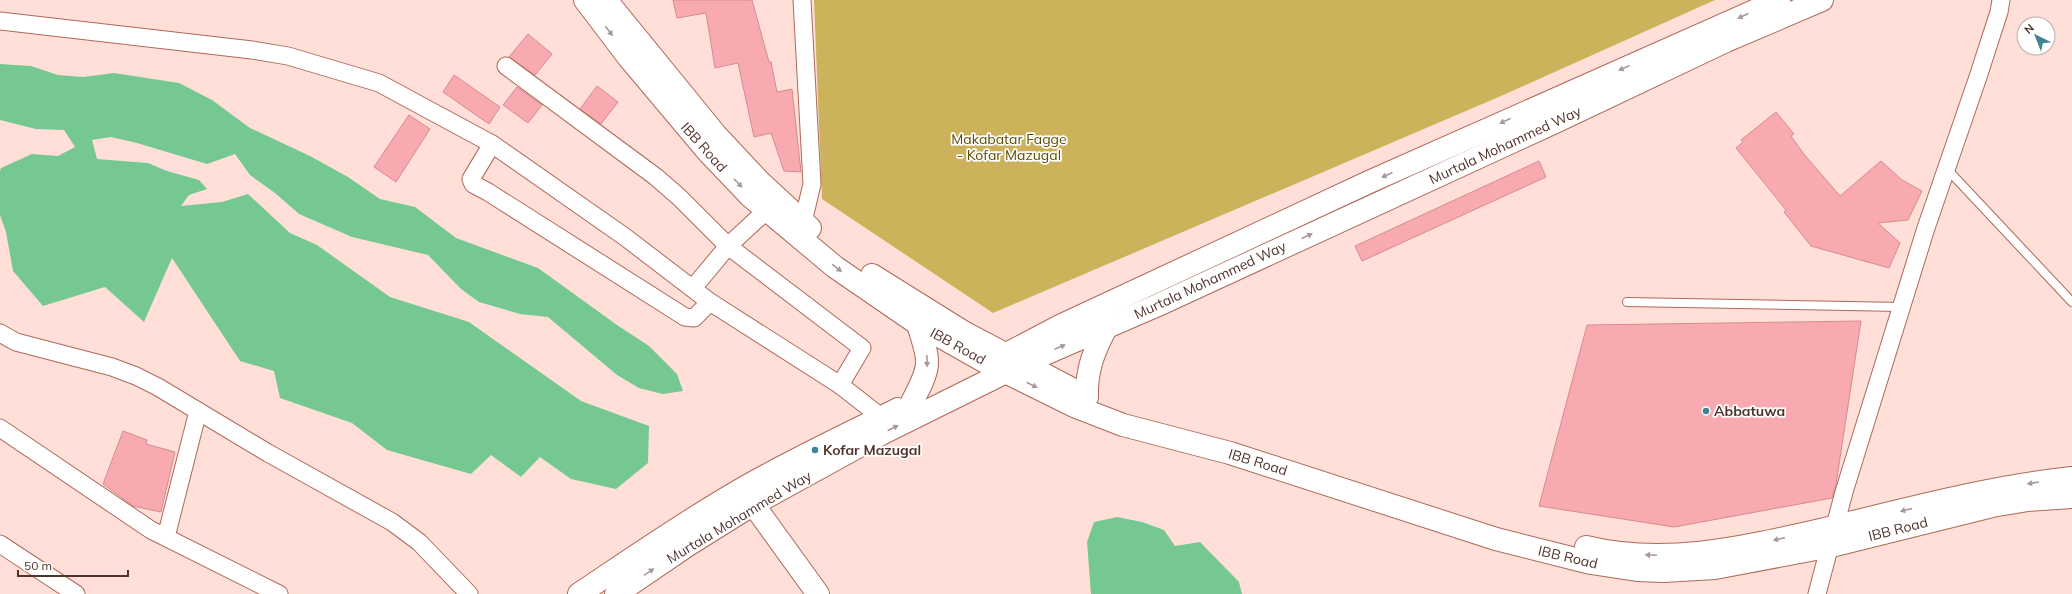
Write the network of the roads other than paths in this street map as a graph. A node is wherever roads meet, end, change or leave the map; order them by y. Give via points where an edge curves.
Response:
1 (585, 0) edge
2 (606, 0) edge
3 (802, 0) edge
4 (1779, 0) edge
5 (1822, 0) edge
6 (2001, 0) edge
7 (0, 21) edge
8 (506, 66) dead end
9 (1550, 112) junction
10 (492, 144) junction
11 (1947, 169) junction
12 (767, 210) junction
13 (803, 222) junction
14 (728, 246) junction
15 (693, 288) junction
16 (710, 302) junction
17 (1627, 302) dead end
18 (2072, 302) edge
19 (1902, 307) junction
20 (918, 324) junction
21 (1106, 328) junction
22 (0, 333) edge
23 (1007, 363) junction
24 (840, 385) junction
25 (1087, 397) junction
26 (912, 402) junction
27 (198, 411) junction
28 (881, 417) junction
29 (0, 428) edge
30 (2072, 478) edge
31 (747, 497) junction
32 (2072, 497) edge
33 (1832, 536) junction
34 (166, 537) junction
35 (0, 544) edge
36 (76, 594) edge
37 (279, 594) edge
38 (469, 594) edge
39 (579, 594) edge
40 (616, 594) edge
41 (818, 594) edge
42 (1817, 594) edge

1 -> 12 main road, IBB Road via 629,58 708,152
2 - 13 main road, IBB Road via 716,135 759,181
3 - 13 street via 812,184
4 -> 9 main road, Murtala Mohammed Way
5 - 9 main road, Murtala Mohammed Way
6 - 11 street
7 - 10 street via 288,56 379,83
8 - 14 street via 656,177
21 -> 9 main road, Murtala Mohammed Way
9 -> 23 main road, Murtala Mohammed Way via 1188,266
10 - 15 street
10 - 16 street via 471,179 473,184 684,317 694,318
11 - 18 lane
11 - 19 street
12 - 14 street
12 -> 20 main road, IBB Road via 835,267
13 - 23 main road, IBB Road via 884,283 965,333
14 - 15 street
14 - 24 street via 862,348
15 - 16 street
16 - 24 street
17 - 19 lane
19 - 33 street
20 - 23 main road, IBB Road
20 -> 26 main road via 928,357 928,368
23 -> 21 main road, Murtala Mohammed Way
21 - 25 main road via 1092,355
22 - 27 street via 16,342 112,367 136,376
23 - 25 main road, IBB Road
23 - 26 main road, Murtala Mohammed Way
31 -> 23 main road, Murtala Mohammed Way via 881,434
23 -> 33 main road, IBB Road via 1074,406 1123,425 1230,453 1496,539 1591,563 1637,570 1715,568
24 - 28 street
33 -> 25 main road, IBB Road via 1713,552 1652,555 1593,549 1502,525 1251,444 1148,418
26 - 28 main road, Murtala Mohammed Way
27 - 34 street
27 - 38 street via 392,522 419,542
28 - 31 main road, Murtala Mohammed Way
29 - 34 street via 151,530
30 -> 33 main road, IBB Road via 2004,488
31 - 39 main road, Murtala Mohammed Way via 685,524
40 -> 31 main road, Murtala Mohammed Way via 688,545
31 - 41 main road
32 - 33 main road, IBB Road via 2028,500
33 - 42 street
34 - 37 street
35 - 36 street

